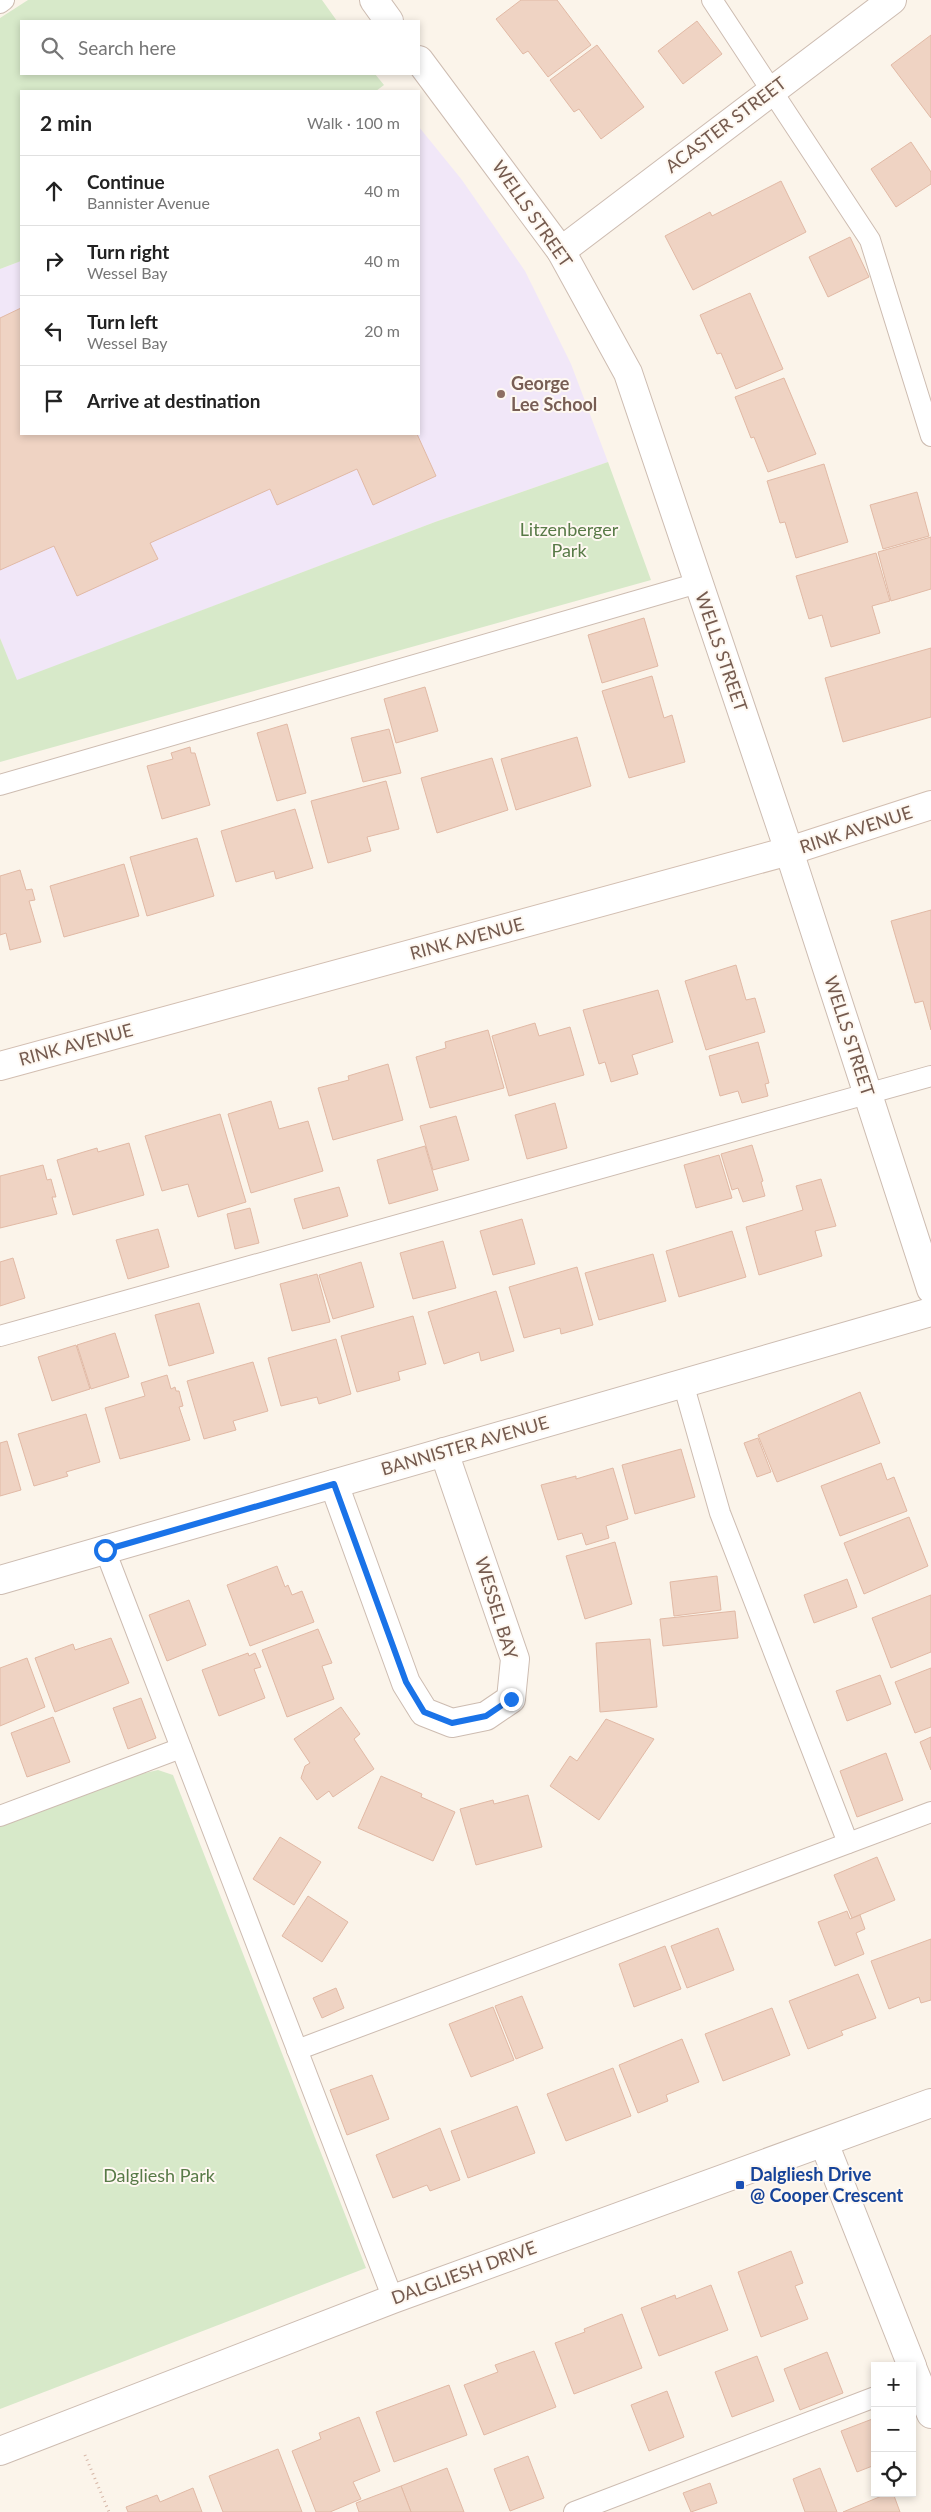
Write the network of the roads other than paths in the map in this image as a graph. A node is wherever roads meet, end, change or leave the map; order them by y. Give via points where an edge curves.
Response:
1 (374, 0) edge
2 (712, 0) edge
3 (892, 0) edge
4 (389, 20) edge
5 (420, 61) edge
6 (773, 90) junction
7 (561, 251) junction
8 (931, 436) edge
9 (698, 583) junction
10 (0, 786) edge
11 (931, 805) edge
12 (789, 851) junction
13 (0, 1066) edge
14 (931, 1076) edge
15 (867, 1092) junction
16 (931, 1289) edge
17 (931, 1312) edge
18 (0, 1336) edge
19 (683, 1384) junction
20 (444, 1452) junction
21 (334, 1484) junction
22 (105, 1550) junction
23 (0, 1580) edge
24 (181, 1748) junction
25 (931, 1812) edge
26 (0, 1816) edge
27 (848, 1843) junction
28 (297, 2050) junction
29 (931, 2103) edge
30 (824, 2143) junction
31 (392, 2299) junction
32 (917, 2374) edge
33 (871, 2399) edge
34 (931, 2414) edge
35 (0, 2451) edge
36 (574, 2512) edge

1 - 4 street
2 - 6 lane
3 - 6 street, ACASTER STREET
5 - 7 street, WELLS STREET
6 - 7 street, ACASTER STREET
6 - 8 lane via 870,240
7 - 9 street, WELLS STREET via 628,374
9 - 10 lane
9 - 12 street, WELLS STREET
11 - 12 street, RINK AVENUE
12 - 13 street, RINK AVENUE
12 - 15 street, WELLS STREET
14 - 15 lane
15 - 16 street, WELLS STREET
15 - 18 lane
17 - 19 street, BANNISTER AVENUE
19 - 20 street, BANNISTER AVENUE
19 - 27 lane via 720,1513
20 - 21 street, BANNISTER AVENUE
20 - 21 street, WESSEL BAY via 516,1659 511,1699 486,1716 452,1723 424,1712 406,1682
21 - 22 street, BANNISTER AVENUE
22 - 23 street, BANNISTER AVENUE
22 - 24 lane
24 - 26 lane
24 - 28 lane
25 - 27 lane
27 - 28 lane
28 - 31 lane
29 - 30 street, DALGLIESH DRIVE
30 - 31 street, DALGLIESH DRIVE
30 - 32 street
31 - 35 street, DALGLIESH DRIVE
32 - 34 street
33 - 36 lane

